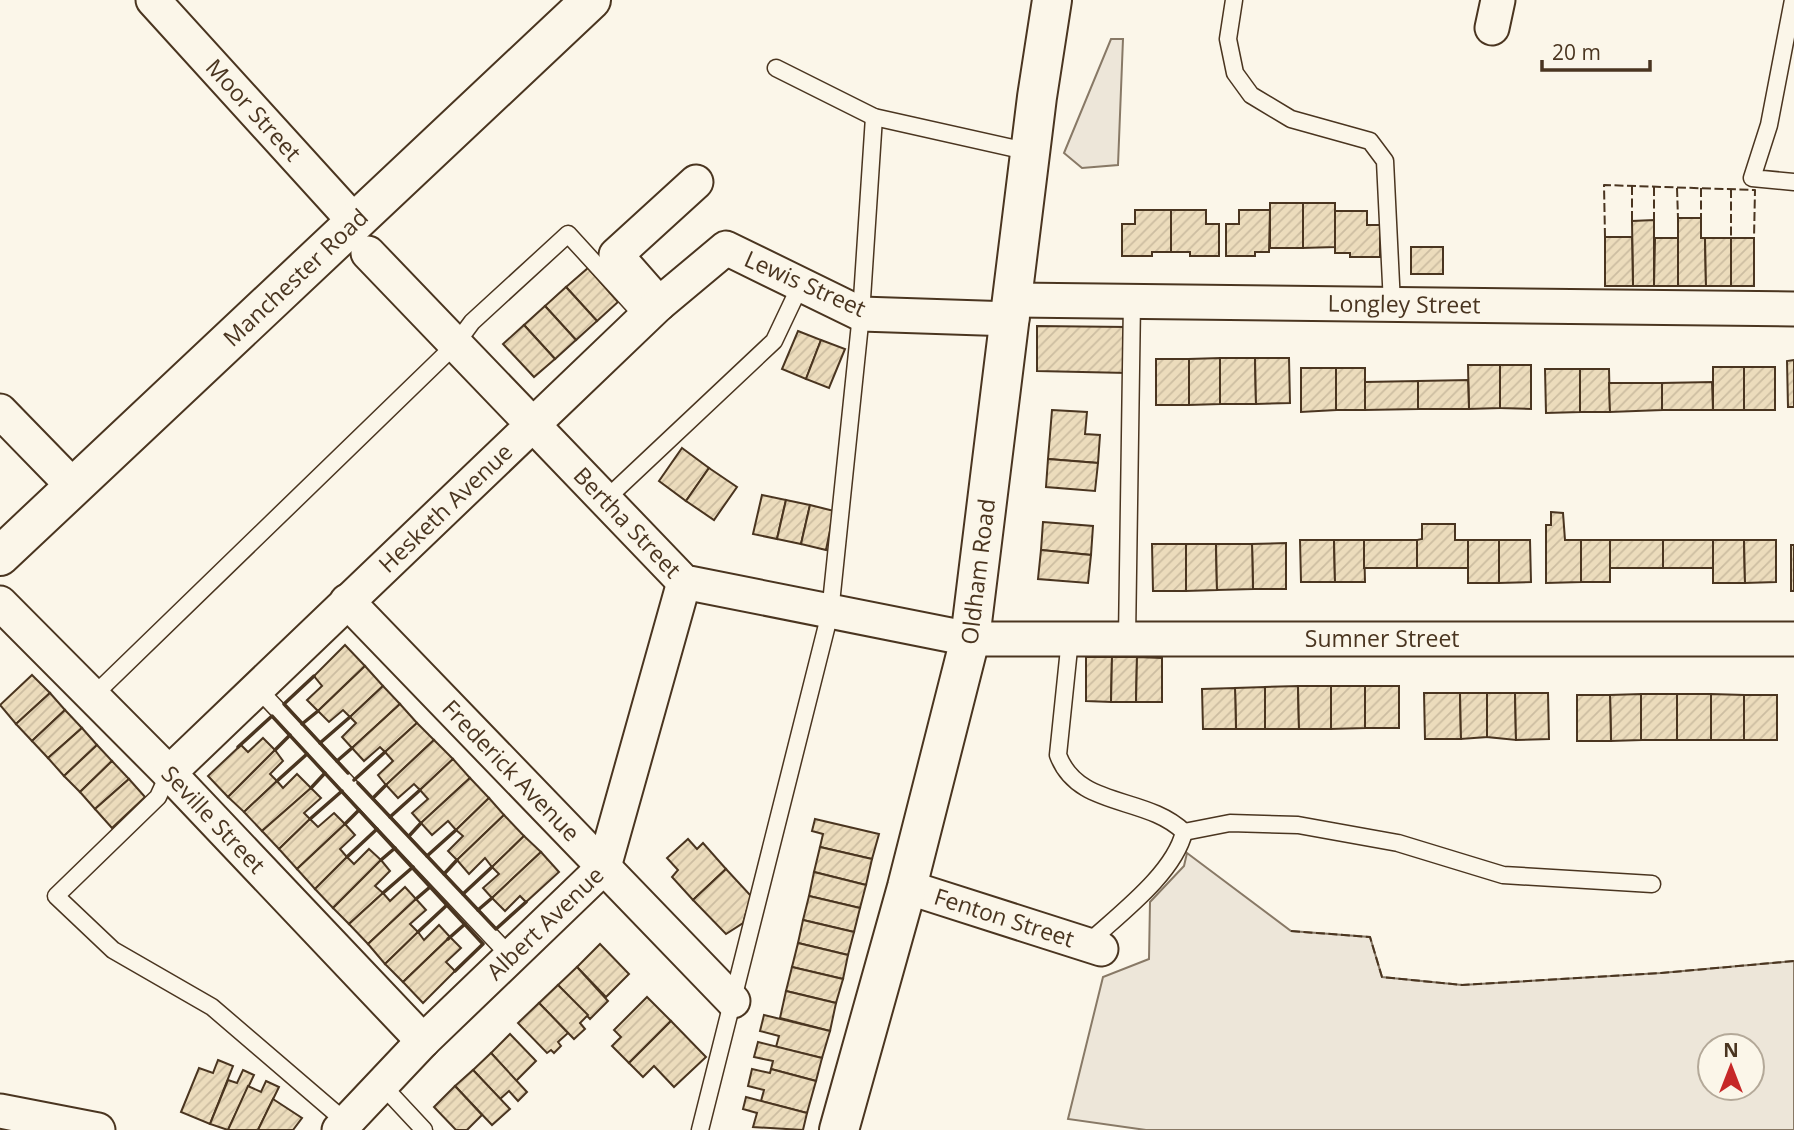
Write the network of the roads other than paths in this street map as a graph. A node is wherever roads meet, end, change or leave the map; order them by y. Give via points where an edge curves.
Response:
1 (153, 0) edge
2 (590, 0) edge
3 (1052, 0) edge
4 (1234, 0) edge
5 (1793, 0) edge
6 (776, 68) dead end
7 (874, 117) junction
8 (1030, 152) junction
9 (695, 182) dead end
10 (1794, 182) edge
11 (361, 237) junction
12 (726, 248) joint
13 (801, 284) junction
14 (1132, 301) junction
15 (1392, 304) junction
16 (1013, 309) junction
17 (1794, 309) edge
18 (652, 311) junction
19 (861, 314) junction
20 (455, 345) junction
21 (0, 411) edge
22 (534, 427) junction
23 (74, 487) junction
24 (605, 500) junction
25 (0, 556) edge
26 (684, 582) junction
27 (347, 601) junction
28 (0, 603) edge
29 (830, 613) junction
30 (970, 639) junction
31 (1070, 639) junction
32 (1127, 639) junction
33 (1794, 639) edge
34 (259, 690) junction
35 (93, 696) junction
36 (169, 773) junction
37 (1184, 832) junction
38 (604, 867) junction
39 (1652, 884) dead end
40 (907, 887) junction
41 (1094, 946) joint
42 (511, 957) junction
43 (733, 1001) junction
44 (424, 1041) junction
45 (382, 1085) junction
46 (0, 1111) edge
47 (343, 1126) edge
48 (98, 1130) edge
49 (424, 1130) edge
50 (700, 1130) edge
51 (839, 1130) edge

1 - 11 street, Moor Street
2 - 11 main road, Manchester Road
3 - 8 main road, Oldham Road
4 - 15 lane via 1228,39 1235,73 1251,94 1292,119 1370,141 1385,161
5 - 10 lane via 1769,125 1752,178
6 - 7 lane
7 - 8 lane
7 - 19 lane
8 - 16 main road, Oldham Road
9 - 18 street via 616,255
11 - 20 street, Bertha Street
11 - 23 main road, Manchester Road
12 - 13 street, Lewis Street
12 - 18 street, Hesketh Avenue
13 - 19 street, Lewis Street
13 - 24 lane via 774,341
14 - 15 street, Longley Street
14 - 16 street, Longley Street
14 - 32 lane
15 - 17 street, Longley Street
16 - 19 street, Lewis Street
16 - 30 main road, Oldham Road
18 - 20 lane via 568,234 472,321
18 - 22 street, Hesketh Avenue
19 - 29 lane
20 - 22 street, Bertha Street
20 - 35 lane
21 - 23 street
22 - 24 street, Bertha Street
22 - 27 street, Hesketh Avenue
23 - 25 main road, Manchester Road
24 - 26 street, Bertha Street
26 - 29 street, Bertha Street
26 - 38 street, Albert Avenue
27 - 34 street, Hesketh Avenue
27 - 38 street, Frederick Avenue
28 - 35 street, Seville Street
29 - 30 street, Bertha Street
29 - 43 lane
30 - 31 street, Sumner Street
30 - 40 main road, Oldham Road
31 - 32 street, Sumner Street
31 - 37 lane via 1058,755 1063,768 1072,781 1163,815
32 - 33 street, Sumner Street
34 - 36 street, Hesketh Avenue
34 - 42 lane
35 - 36 street, Seville Street
36 - 44 street, Seville Street
36 - 47 lane via 158,797 56,896 113,950 212,1007
37 - 39 lane via 1230,823 1298,825 1398,843 1503,875
37 - 41 lane via 1167,867
38 - 42 street, Albert Avenue
38 - 43 street, Frederick Avenue
40 - 41 street, Fenton Street
40 - 51 main road, Oldham Road
42 - 44 street, Albert Avenue
43 - 50 lane
44 - 45 street, Albert Avenue
45 - 47 street, Albert Avenue
45 - 49 lane
46 - 48 street

